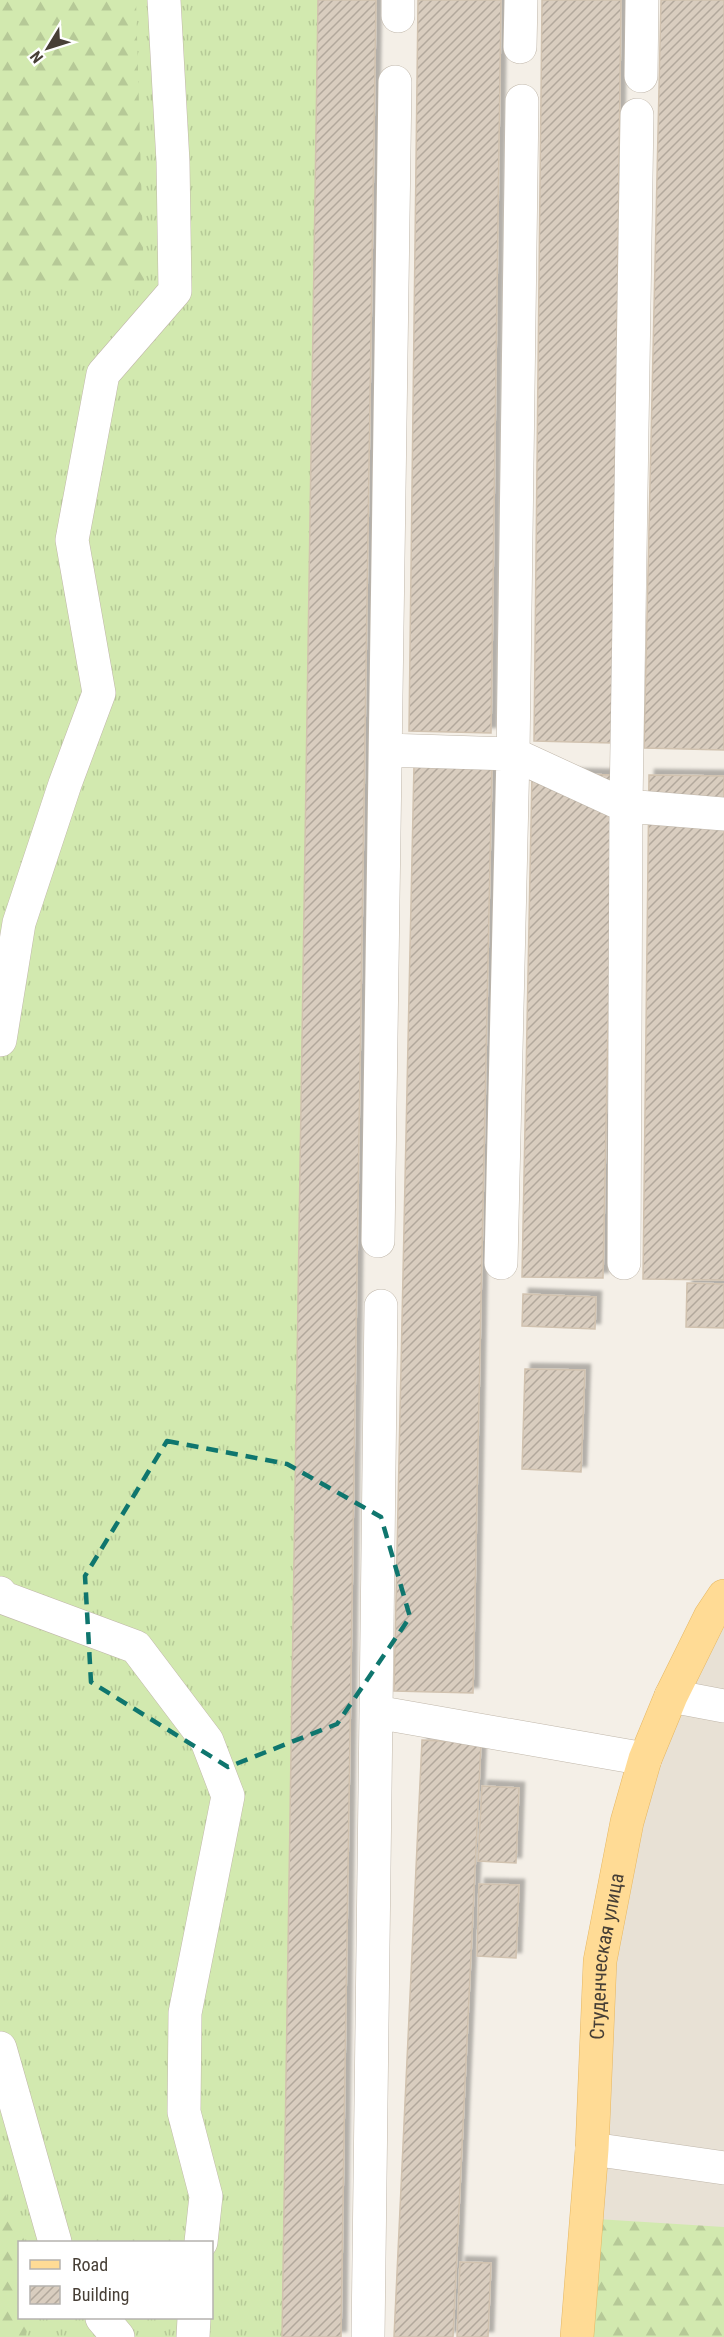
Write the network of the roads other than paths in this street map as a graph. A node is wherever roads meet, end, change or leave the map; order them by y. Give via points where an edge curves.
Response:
1 (164, 0) edge
2 (521, 0) edge
3 (642, 0) edge
4 (520, 47) dead end
5 (641, 76) dead end
6 (395, 82) dead end
7 (522, 101) dead end
8 (636, 115) dead end
9 (386, 750) junction
10 (513, 754) junction
11 (626, 806) junction
12 (724, 814) edge
13 (0, 1040) edge
14 (378, 1240) dead end
15 (501, 1263) dead end
16 (624, 1263) dead end
17 (381, 1306) dead end
18 (0, 1593) edge
19 (724, 1596) edge
20 (672, 1696) junction
21 (724, 1706) edge
22 (376, 1712) junction
23 (645, 1759) junction
24 (0, 2048) edge
25 (592, 2149) junction
26 (724, 2168) edge
27 (55, 2241) edge
28 (201, 2241) edge
29 (103, 2319) edge
30 (194, 2319) edge
31 (118, 2337) edge
32 (193, 2337) edge
33 (368, 2337) edge
34 (577, 2337) edge

1 - 13 street via 175,291 103,374 72,540 99,693 19,923
2 - 4 street
3 - 5 street
6 - 9 street
7 - 10 street
8 - 11 street
9 - 10 street
9 - 14 street
10 - 11 street
10 - 15 street
11 - 12 street
11 - 16 street
17 - 22 street
18 - 28 street via 4,1598 136,1647 207,1741 228,1796 185,2013 184,2112 206,2196
19 - 20 main road, Студенческая улица
20 - 21 street
20 - 23 main road, Студенческая улица
22 - 23 street
22 - 33 street
23 - 25 main road, Студенческая улица via 627,1822 600,1960
24 - 27 street
25 - 26 street
25 - 34 main road, Студенческая улица
29 - 31 street
30 - 32 street

